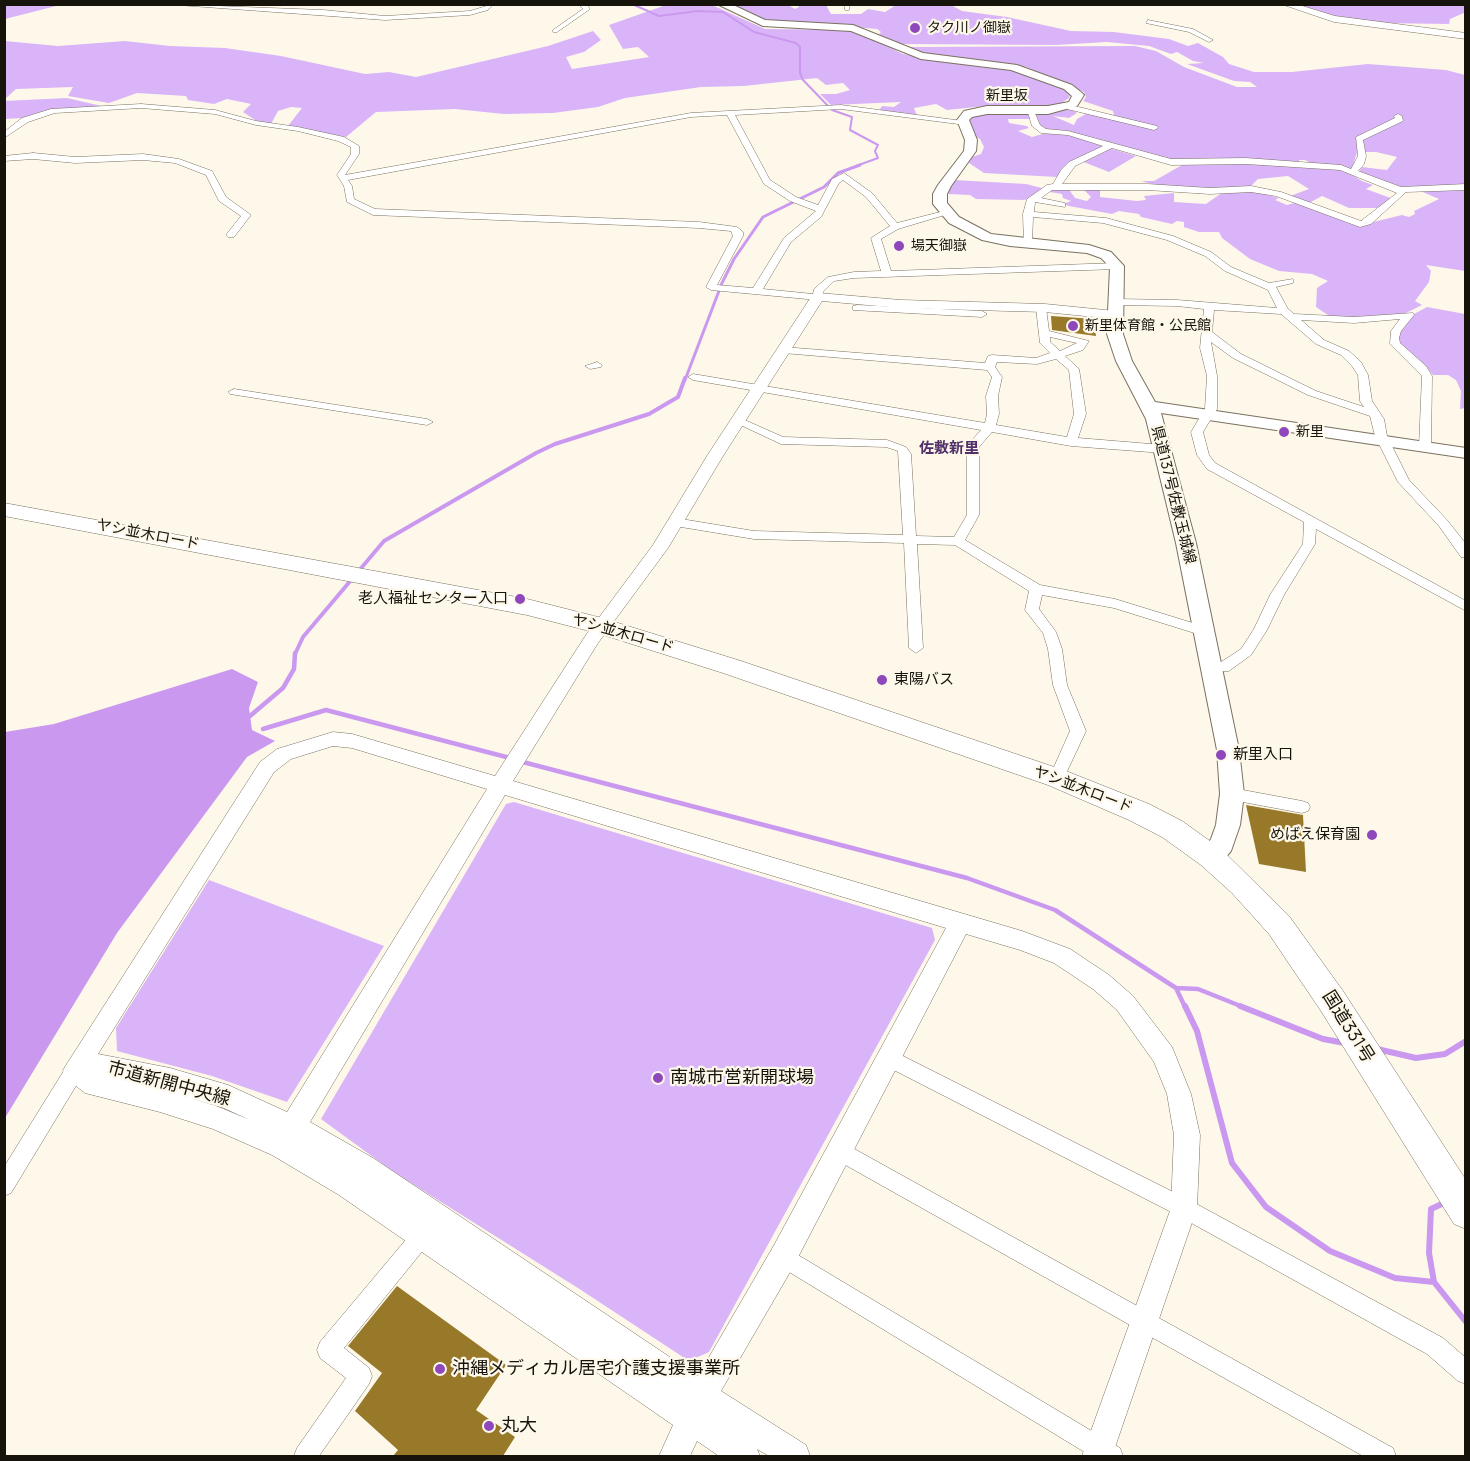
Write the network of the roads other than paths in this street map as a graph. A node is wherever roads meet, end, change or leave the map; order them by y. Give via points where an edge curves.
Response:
1 (167, 4) edge
2 (490, 4) edge
3 (582, 4) edge
4 (722, 4) edge
5 (1285, 4) edge
6 (1148, 22) dead end
7 (555, 31) dead end
8 (1466, 36) edge
9 (1209, 40) dead end
10 (1066, 106) junction
11 (1030, 111) junction
12 (729, 112) junction
13 (1398, 116) dead end
14 (4, 120) edge
15 (25, 120) junction
16 (963, 123) junction
17 (1154, 128) dead end
18 (4, 136) edge
19 (1109, 146) junction
20 (4, 159) edge
21 (1354, 171) junction
22 (344, 178) junction
23 (1057, 186) junction
24 (1466, 187) edge
25 (1399, 190) junction
26 (1034, 199) junction
27 (1062, 205) dead end
28 (822, 210) junction
29 (945, 212) junction
30 (1028, 214) junction
31 (896, 227) junction
32 (231, 235) dead end
33 (1027, 243) junction
34 (1117, 266) junction
35 (886, 272) junction
36 (1290, 282) dead end
37 (1269, 286) junction
38 (757, 290) junction
39 (818, 297) junction
40 (1209, 307) junction
41 (857, 308) dead end
42 (1041, 308) junction
43 (1115, 308) junction
44 (947, 309) junction
45 (982, 314) dead end
46 (1289, 314) junction
47 (1044, 333) junction
48 (1206, 333) junction
49 (783, 350) junction
50 (1058, 354) junction
51 (990, 366) junction
52 (693, 377) dead end
53 (759, 387) junction
54 (234, 392) dead end
55 (1151, 407) junction
56 (1374, 414) junction
57 (1208, 416) junction
58 (738, 420) junction
59 (427, 422) dead end
60 (989, 428) junction
61 (1383, 441) junction
62 (1071, 442) junction
63 (1425, 447) junction
64 (1163, 449) junction
65 (1466, 453) edge
66 (4, 509) edge
67 (1310, 520) junction
68 (675, 522) junction
69 (910, 540) junction
70 (958, 541) junction
71 (1466, 554) edge
72 (1036, 589) junction
73 (1466, 607) edge
74 (602, 626) junction
75 (1204, 631) junction
76 (916, 648) dead end
77 (1213, 668) junction
78 (505, 777) junction
79 (1057, 777) junction
80 (1232, 794) junction
81 (1302, 807) dead end
82 (1211, 857) junction
83 (960, 924) junction
84 (889, 1058) junction
85 (75, 1070) junction
86 (287, 1137) junction
87 (840, 1151) junction
88 (4, 1186) edge
89 (1459, 1202) edge
90 (1184, 1208) junction
91 (430, 1226) junction
92 (783, 1257) junction
93 (1143, 1321) junction
94 (1466, 1373) edge
95 (699, 1410) junction
96 (1103, 1454) edge
97 (790, 1455) edge
98 (305, 1456) edge
99 (674, 1456) edge
100 (745, 1456) edge
101 (1385, 1456) edge

1 - 2 street via 385,18 470,13
3 - 7 street via 587,9
4 - 10 main road, 新里坂 via 763,23 849,28 921,56 1017,69 1076,92 1078,99
5 - 8 street via 1334,19
6 - 9 street via 1191,30
10 - 11 main road, 新里坂
10 - 17 street
11 - 16 main road, 新里坂 via 979,111 968,114
11 - 19 street via 1036,126 1044,131 1068,133
12 - 16 street via 834,107
12 - 22 street via 650,121
12 - 28 street via 767,182
13 - 21 street via 1400,119 1359,139 1362,156
14 - 15 street
15 - 18 street
15 - 22 street via 54,111 116,107 215,112 346,140 356,151 342,171
16 - 29 main road via 971,137 970,151 943,189 940,201
19 - 21 street via 1182,163 1257,162
19 - 23 street via 1072,164
20 - 32 street via 143,157 176,161 209,173 222,199 246,215
21 - 25 street
22 - 38 street via 352,202 368,211 389,215 727,227 738,232 738,236 711,286
23 - 25 street via 1251,189 1278,194 1360,224 1386,208 1402,193
23 - 26 street
24 - 25 street
26 - 27 street
26 - 30 street
28 - 31 street via 835,181 844,176 869,195
28 - 38 street via 787,240
29 - 31 street
29 - 33 main road via 987,237
30 - 33 street
30 - 37 street via 1103,220 1170,238
31 - 35 street via 876,238
33 - 34 main road via 1089,249 1106,255
34 - 35 street
34 - 43 main road
35 - 39 street via 831,279 818,291
36 - 37 street
37 - 46 street
38 - 39 street
39 - 44 street
39 - 49 street
40 - 43 street via 1177,303
40 - 46 street
40 - 48 street
41 - 44 street
42 - 43 street
42 - 44 street
42 - 47 street
43 - 55 main road via 1115,334 1124,361
44 - 45 street
46 - 56 street via 1320,342 1345,353 1357,364 1363,375 1366,401
46 - 63 street via 1354,320 1409,315 1394,338 1395,344 1427,376
47 - 50 street via 1045,343
47 - 50 street via 1084,341 1079,348
48 - 56 street via 1237,357 1312,393
48 - 57 street via 1205,348 1212,376
49 - 51 street
49 - 53 street
50 - 51 street via 1037,361 992,358
50 - 62 street via 1074,369 1080,414
51 - 60 street via 997,376
52 - 53 street
53 - 58 street
53 - 60 street
54 - 59 street
55 - 57 main road, 県道137号佐敷玉城線
55 - 64 main road, 県道137号佐敷玉城線
56 - 61 street
57 - 61 main road, 県道137号佐敷玉城線
57 - 67 street via 1197,432 1203,455 1211,466
58 - 68 street
58 - 69 street via 781,440 887,444 902,449
60 - 62 street
60 - 70 street via 973,446 973,515
61 - 63 main road, 県道137号佐敷玉城線
61 - 71 street via 1404,482
62 - 64 street
63 - 65 main road, 県道137号佐敷玉城線
64 - 75 main road, 県道137号佐敷玉城線
66 - 74 highway, ヤシ並木ロード via 527,607
67 - 73 street
67 - 77 street via 1309,544 1246,652 1224,667
68 - 69 street via 754,536
68 - 74 street
69 - 70 street
69 - 76 street
70 - 72 street
72 - 75 street via 1115,604
72 - 79 street via 1032,610 1055,649 1060,685 1078,730
74 - 78 street
74 - 79 highway, ヤシ並木ロード
75 - 77 main road, 県道137号佐敷玉城線
77 - 80 main road, 県道137号佐敷玉城線
78 - 83 street
78 - 85 street via 352,741 317,742 284,754 267,767 253,786
78 - 86 street
79 - 82 highway, ヤシ並木ロード via 1172,829
80 - 81 street
80 - 82 main road, 県道137号佐敷玉城線 via 1227,832
82 - 89 highway, 国道331号 via 1279,925
83 - 84 street
83 - 90 street via 1062,956 1125,1004 1163,1055 1179,1094 1186,1135
84 - 87 street
84 - 90 street
85 - 86 street, 市道新開中央線 via 94,1085 165,1090 222,1108
85 - 88 street
86 - 91 street, 市道新開中央線
87 - 92 street
87 - 93 street
90 - 93 street
90 - 94 street via 1435,1346
91 - 95 street, 市道新開中央線
91 - 98 street via 328,1350 361,1376
92 - 95 street via 717,1369
92 - 96 street
93 - 96 street
93 - 101 street
95 - 97 street, 市道新開中央線
95 - 99 street
95 - 100 street, 市道新開中央線

